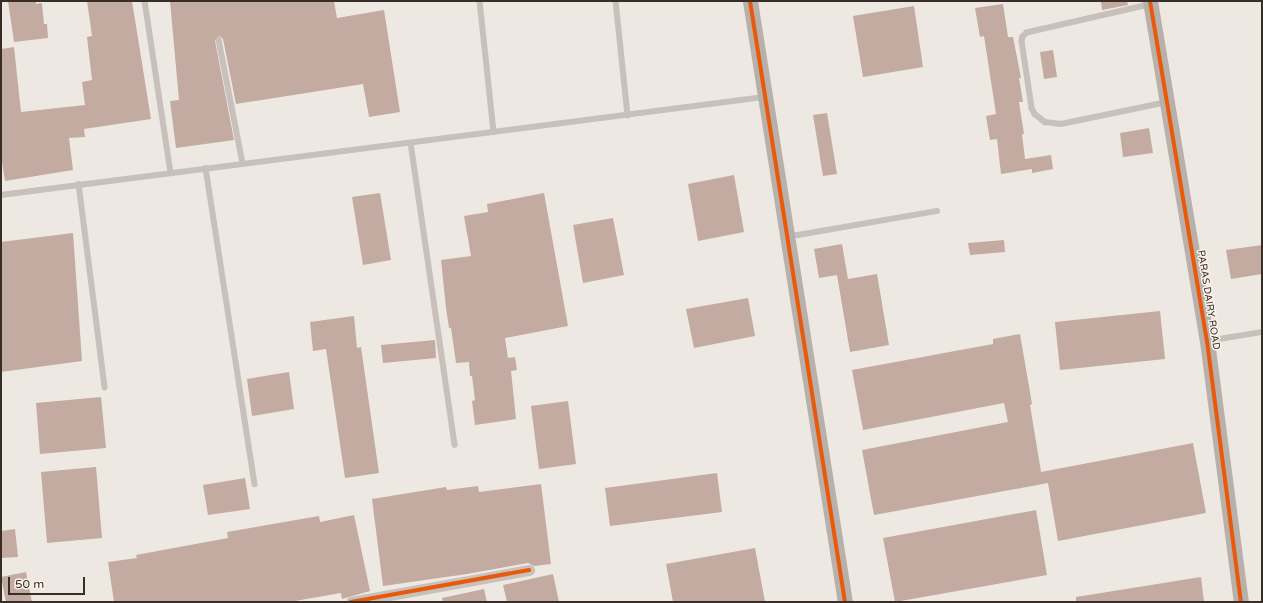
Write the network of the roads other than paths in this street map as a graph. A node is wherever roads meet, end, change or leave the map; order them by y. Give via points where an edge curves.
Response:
1 (145, 1) edge
2 (480, 1) edge
3 (616, 1) edge
4 (750, 1) edge
5 (1150, 3) edge
6 (219, 40) dead end
7 (765, 97) junction
8 (1167, 102) junction
9 (628, 115) junction
10 (494, 132) junction
11 (411, 143) junction
12 (243, 163) junction
13 (206, 168) junction
14 (171, 172) junction
15 (78, 184) junction
16 (1, 195) edge
17 (937, 211) dead end
18 (786, 234) junction
19 (1262, 332) edge
20 (1207, 341) junction
21 (105, 387) dead end
22 (455, 445) dead end
23 (255, 484) dead end
24 (529, 570) dead end
25 (351, 602) edge
26 (845, 602) edge
27 (1241, 602) edge

1 - 14 lane
2 - 10 lane
3 - 9 lane
4 - 7 street
5 - 8 street, PARAS DAIRY ROAD
5 - 8 lane via 1026,33 1022,41 1032,108 1045,122 1061,124
6 - 12 lane
7 - 9 lane
7 - 18 street
8 - 20 street, PARAS DAIRY ROAD
9 - 10 lane
10 - 11 lane
11 - 12 lane
11 - 22 lane
12 - 13 lane
13 - 14 lane
13 - 23 lane
14 - 15 lane
15 - 16 lane
15 - 21 lane
17 - 18 lane via 798,235
18 - 26 street
19 - 20 lane
20 - 27 street, PARAS DAIRY ROAD
24 - 25 street

